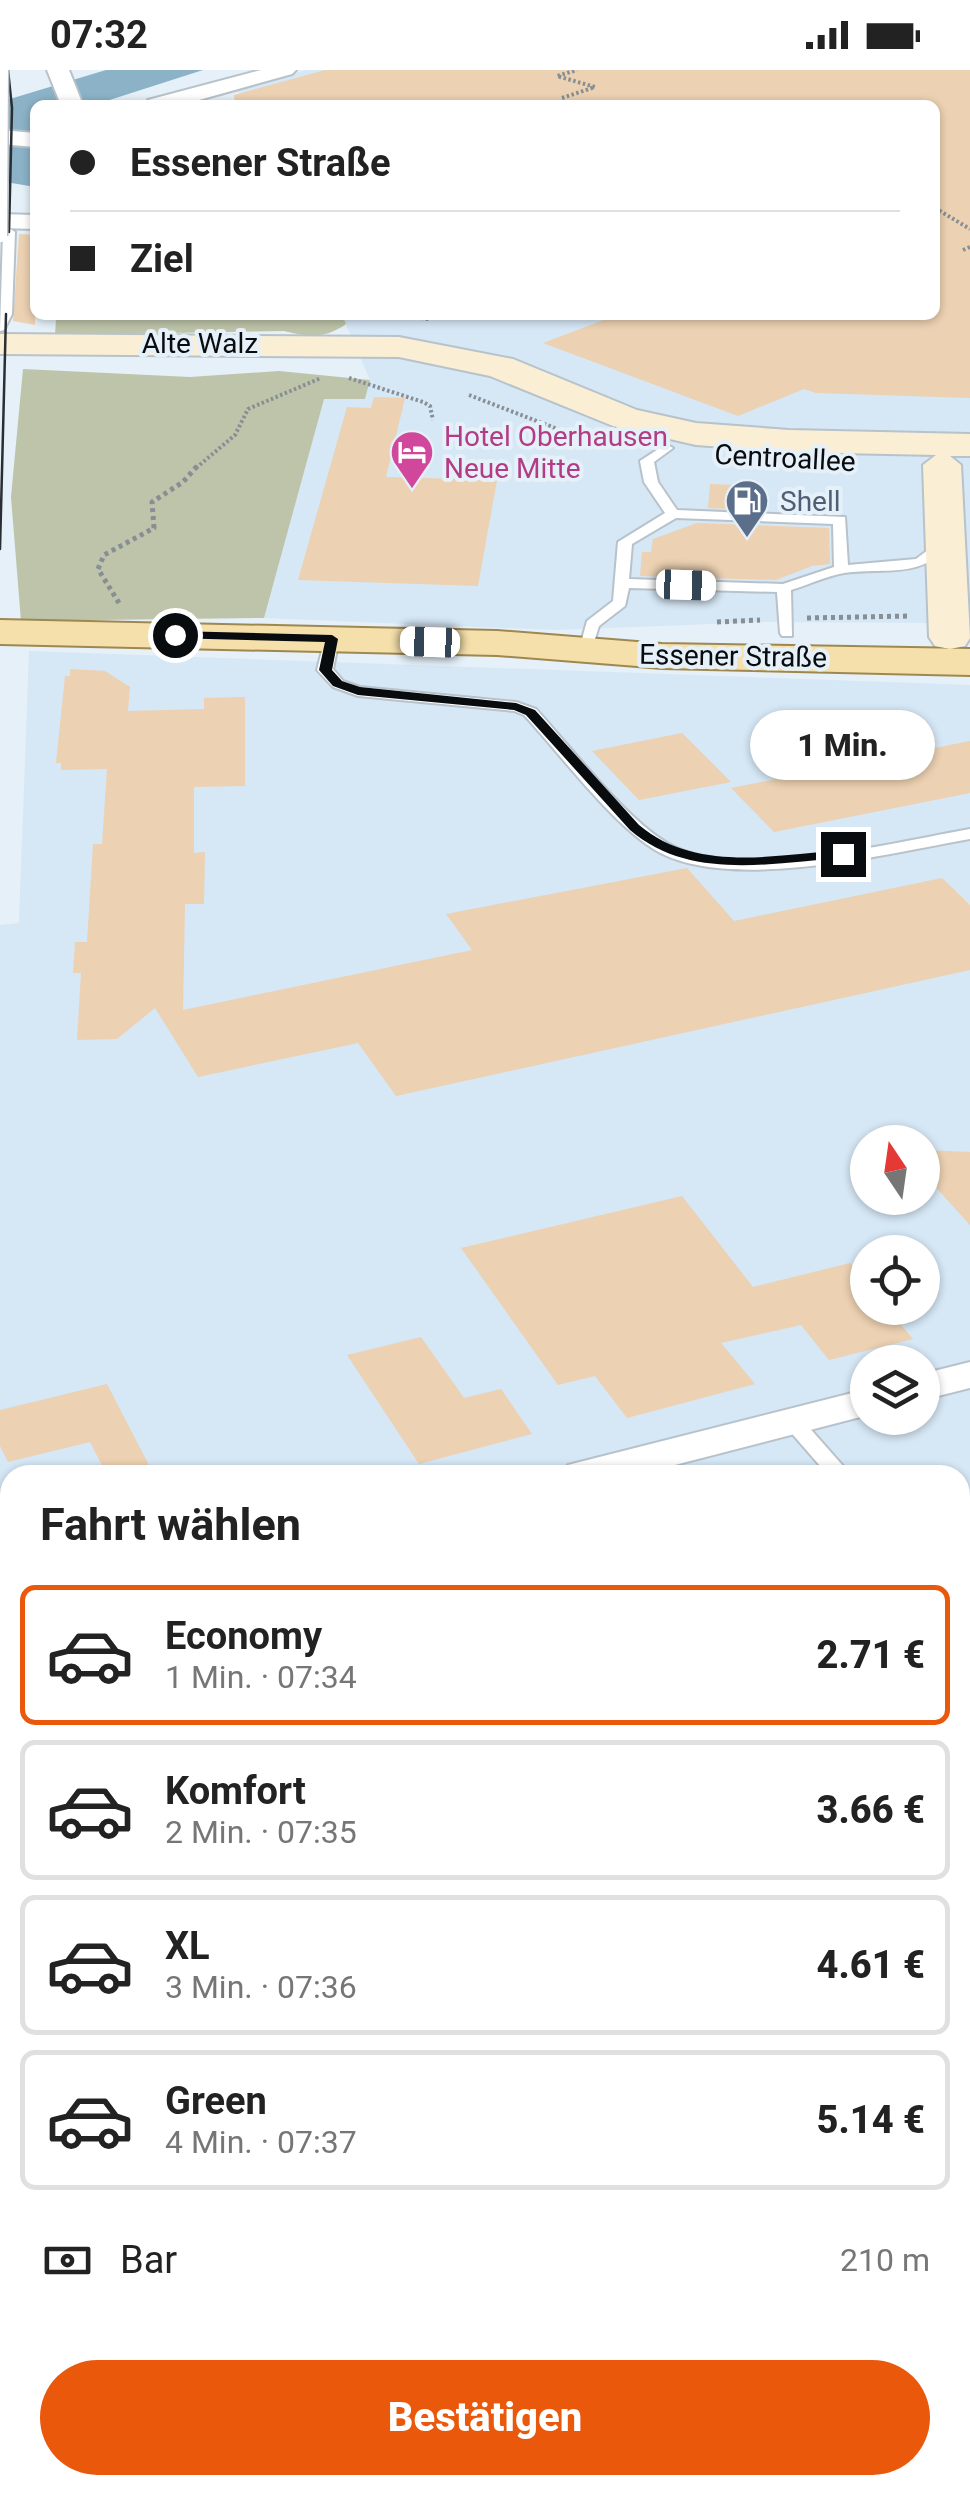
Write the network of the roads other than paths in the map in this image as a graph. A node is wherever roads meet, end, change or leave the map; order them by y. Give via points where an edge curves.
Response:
1 (2, 70) edge
2 (285, 70) edge
3 (60, 76) edge
4 (211, 91) junction
5 (153, 96) edge
6 (70, 100) edge
7 (235, 100) edge
8 (0, 137) edge
9 (30, 140) edge
10 (3, 192) junction
11 (0, 221) edge
12 (30, 222) edge
13 (0, 242) edge
14 (0, 327) edge
15 (0, 344) edge
16 (371, 358) junction
17 (0, 360) edge
18 (666, 448) junction
19 (961, 454) edge
20 (672, 514) junction
21 (946, 544) junction
22 (841, 569) junction
23 (622, 583) junction
24 (784, 588) junction
25 (0, 632) edge
26 (787, 633) junction
27 (332, 639) junction
28 (588, 639) junction
29 (496, 644) junction
30 (965, 648) edge
31 (970, 834) edge
32 (970, 1375) edge
33 (940, 1383) edge
34 (850, 1406) edge
35 (792, 1421) junction
36 (622, 1465) edge
37 (831, 1465) edge

1 - 10 lane, bridge
2 - 4 street
3 - 6 street
4 - 5 street
4 - 7 street
8 - 9 street
10 - 13 lane, bridge
10 - 14 lane, bridge via 9,235
11 - 12 street
15 - 16 street, Alte Walz
16 - 17 street, Alte Walz
16 - 18 street, Centroallee via 477,385 605,433
16 - 19 street, Centroallee via 500,367 626,418 696,434
18 - 19 street, Centroallee via 718,455
18 - 20 lane via 647,461 646,470
19 - 21 street
20 - 22 lane via 840,520
20 - 23 lane via 625,542
21 - 22 lane via 920,562
21 - 30 street
22 - 24 lane
23 - 24 lane
23 - 28 lane via 620,603 592,624
24 - 26 lane
25 - 27 main road, Essener Straße
26 - 28 main road, Essener Straße
26 - 30 main road, Essener Straße
27 - 29 main road, Essener Straße
27 - 31 lane via 326,670 338,684 530,712 635,828 686,858 792,860
28 - 29 main road, Essener Straße
29 - 30 main road, Essener Straße via 662,656
32 - 33 street
34 - 35 street
35 - 36 street
35 - 37 lane

